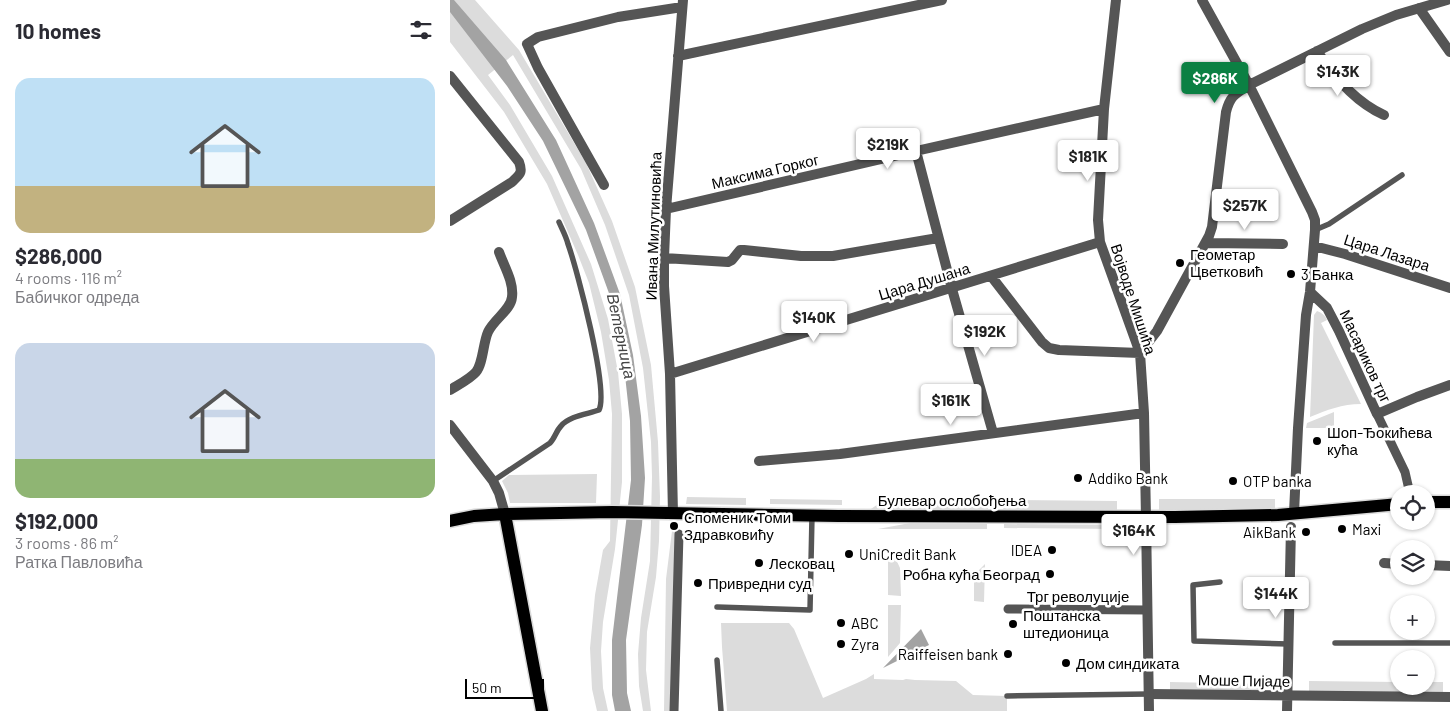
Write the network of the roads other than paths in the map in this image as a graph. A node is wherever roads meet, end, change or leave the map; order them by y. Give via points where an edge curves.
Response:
1 (942, 0) edge
2 (1116, 0) edge
3 (1202, 0) edge
4 (1447, 0) edge
5 (683, 4) edge
6 (1419, 8) junction
7 (1317, 50) junction
8 (1450, 52) edge
9 (678, 56) junction
10 (450, 76) edge
11 (1249, 85) junction
12 (1104, 109) junction
13 (1384, 115) dead end
14 (916, 151) junction
15 (1402, 176) dead end
16 (604, 185) dead end
17 (666, 209) junction
18 (450, 221) edge
19 (559, 222) dead end
20 (1315, 230) junction
21 (938, 238) junction
22 (1100, 242) junction
23 (1206, 243) junction
24 (1283, 244) dead end
25 (1314, 246) junction
26 (499, 252) dead end
27 (664, 258) junction
28 (992, 276) junction
29 (952, 288) junction
30 (1450, 288) edge
31 (1310, 292) junction
32 (1140, 353) junction
33 (670, 374) junction
34 (1450, 385) edge
35 (450, 390) edge
36 (1144, 413) junction
37 (1377, 414) junction
38 (450, 425) edge
39 (994, 433) junction
40 (759, 461) dead end
41 (493, 481) junction
42 (1408, 485) edge
43 (1435, 502) edge
44 (1450, 502) edge
45 (1390, 505) edge
46 (1294, 513) junction
47 (505, 514) junction
48 (667, 514) junction
49 (812, 516) junction
50 (1146, 518) junction
51 (450, 521) edge
52 (1291, 527) dead end
53 (679, 534) dead end
54 (1384, 563) dead end
55 (1390, 563) edge
56 (1435, 565) edge
57 (1450, 566) edge
58 (1220, 582) dead end
59 (717, 608) dead end
60 (1008, 609) dead end
61 (1147, 610) junction
62 (1335, 643) dead end
63 (1450, 643) edge
64 (1288, 644) junction
65 (717, 660) dead end
66 (1148, 694) junction
67 (1007, 696) dead end
68 (1287, 696) junction
69 (1450, 697) edge
70 (542, 711) edge
71 (674, 711) edge
72 (721, 711) edge
73 (1150, 711) edge
74 (1287, 711) edge

1 - 9 street
2 - 12 street, Војводе Мишића
3 - 11 street
4 - 6 street
5 - 9 street, Ивана Милутиновића
5 - 16 street via 538,37 527,44
6 - 7 street
6 - 8 street
7 - 11 street
7 - 13 street via 1345,87 1366,106
9 - 17 street, Ивана Милутиновића
10 - 18 street via 519,162 521,169 520,175 512,182
11 - 20 street via 1312,212
11 - 23 street via 1228,101 1212,227
12 - 14 street, Максима Горког
12 - 22 street, Војводе Мишића via 1098,220
14 - 17 street, Максима Горког
14 - 21 street
15 - 20 lane
17 - 27 street, Ивана Милутиновића
19 - 41 lane via 588,315 602,404 599,410 562,425 550,443
20 - 25 street
21 - 27 street via 833,256 740,250 728,262
21 - 29 street
22 - 28 street, Цара Душана
22 - 32 street, Војводе Мишића
23 - 24 street
23 - 32 street
25 - 30 street, Цара Лазара
25 - 31 street
26 - 35 street via 511,283 511,302 487,334 480,366
27 - 33 street, Ивана Милутиновића
28 - 29 street, Цара Душана
28 - 32 street via 1049,348
29 - 33 street, Цара Душана
29 - 39 street
31 - 37 street, Масариков трг via 1327,308
31 - 46 street
32 - 36 street, Војводе Мишића
33 - 48 street, Ивана Милутиновића
34 - 37 street, Масариков трг
36 - 39 street
36 - 50 street, Војводе Мишића
37 - 42 street, Масариков трг
38 - 41 street
39 - 40 street via 840,454
41 - 47 street
43 - 44 main road
45 - 46 main road, Булевар ослобођења
46 - 50 main road, Булевар ослобођења
47 - 48 main road, Булевар ослобођења
47 - 51 main road, Булевар ослобођења
47 - 70 main road
48 - 49 main road, Булевар ослобођења
49 - 50 main road, Булевар ослобођења
49 - 59 lane via 810,610
50 - 61 street, Војводе Мишића
52 - 64 street
53 - 71 street
54 - 55 street
56 - 57 street
58 - 64 lane via 1193,585 1194,641
60 - 61 street, Трг револуције
61 - 66 street, Војводе Мишића
62 - 63 lane
64 - 68 street
65 - 72 lane
66 - 67 lane, Моше Пијаде
66 - 68 street, Моше Пијаде
66 - 73 street, Војводе Мишића
68 - 69 street, Моше Пијаде
68 - 74 street

